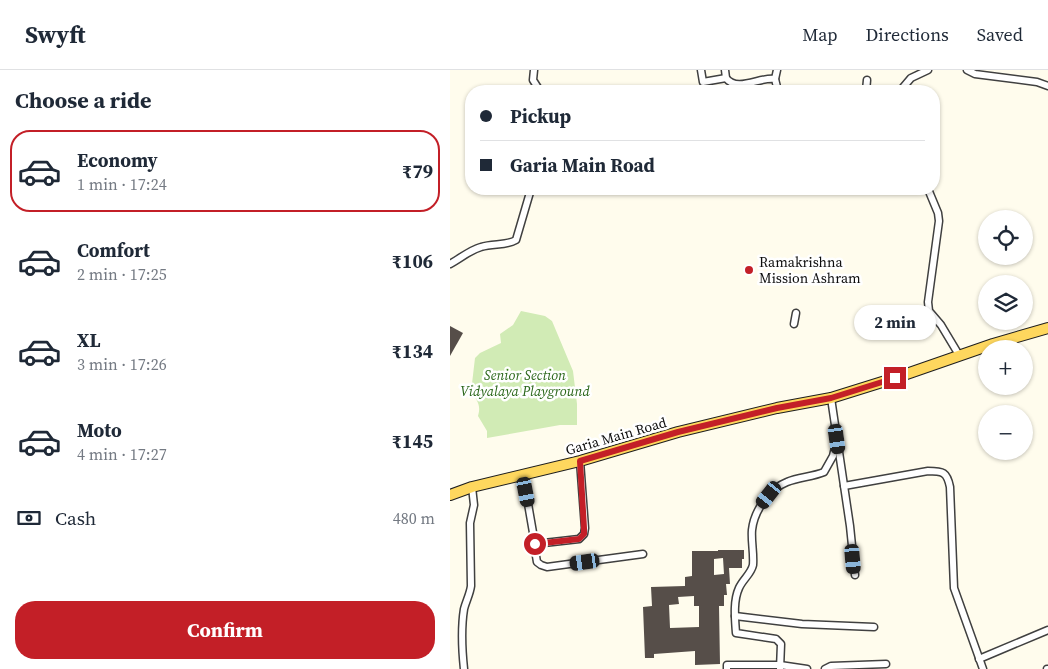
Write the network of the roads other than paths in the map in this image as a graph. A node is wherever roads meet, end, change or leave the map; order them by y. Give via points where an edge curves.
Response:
1 (534, 70) edge
2 (701, 70) edge
3 (725, 70) edge
4 (777, 70) edge
5 (928, 70) edge
6 (967, 70) edge
7 (917, 72) edge
8 (726, 78) junction
9 (775, 79) junction
10 (867, 80) dead end
11 (536, 85) edge
12 (776, 85) edge
13 (867, 85) edge
14 (905, 85) edge
15 (1048, 86) edge
16 (529, 195) edge
17 (930, 195) edge
18 (450, 264) edge
19 (796, 313) dead end
20 (794, 324) dead end
21 (1048, 328) edge
22 (959, 355) junction
23 (831, 398) junction
24 (837, 439) junction
25 (580, 461) junction
26 (523, 475) junction
27 (844, 486) junction
28 (472, 487) junction
29 (450, 495) edge
30 (535, 544) junction
31 (643, 554) dead end
32 (855, 575) dead end
33 (735, 616) junction
34 (874, 627) dead end
35 (1048, 630) edge
36 (979, 659) junction
37 (886, 664) dead end
38 (780, 667) edge
39 (464, 669) edge
40 (727, 669) edge
41 (807, 669) edge
42 (825, 669) edge
43 (983, 669) edge

1 - 11 street
2 - 8 street via 703,82
3 - 8 street
4 - 9 street
5 - 7 street
6 - 15 street
7 - 14 street
8 - 9 street via 738,84
9 - 12 street
10 - 13 street
16 - 18 street via 516,240 476,248
17 - 22 street via 939,221 929,311
19 - 20 street
21 - 22 main road, Garia Main Road
22 - 23 main road, Garia Main Road
23 - 24 street
23 - 25 main road, Garia Main Road via 678,432
24 - 27 street
24 - 33 street via 833,456 824,472 784,483 760,506 752,529 752,568 740,585
25 - 26 main road, Garia Main Road
25 - 30 street via 584,534 579,539
26 - 28 main road, Garia Main Road
26 - 30 street
27 - 32 street
27 - 36 street via 928,471 938,471 948,477 954,588
28 - 29 main road, Garia Main Road
28 - 39 street via 471,586 462,626
30 - 31 street via 537,562 547,567
33 - 34 street via 802,624
33 - 38 street via 736,634 779,641
35 - 36 street
36 - 43 street
37 - 42 street
38 - 40 street via 727,666
38 - 41 street

